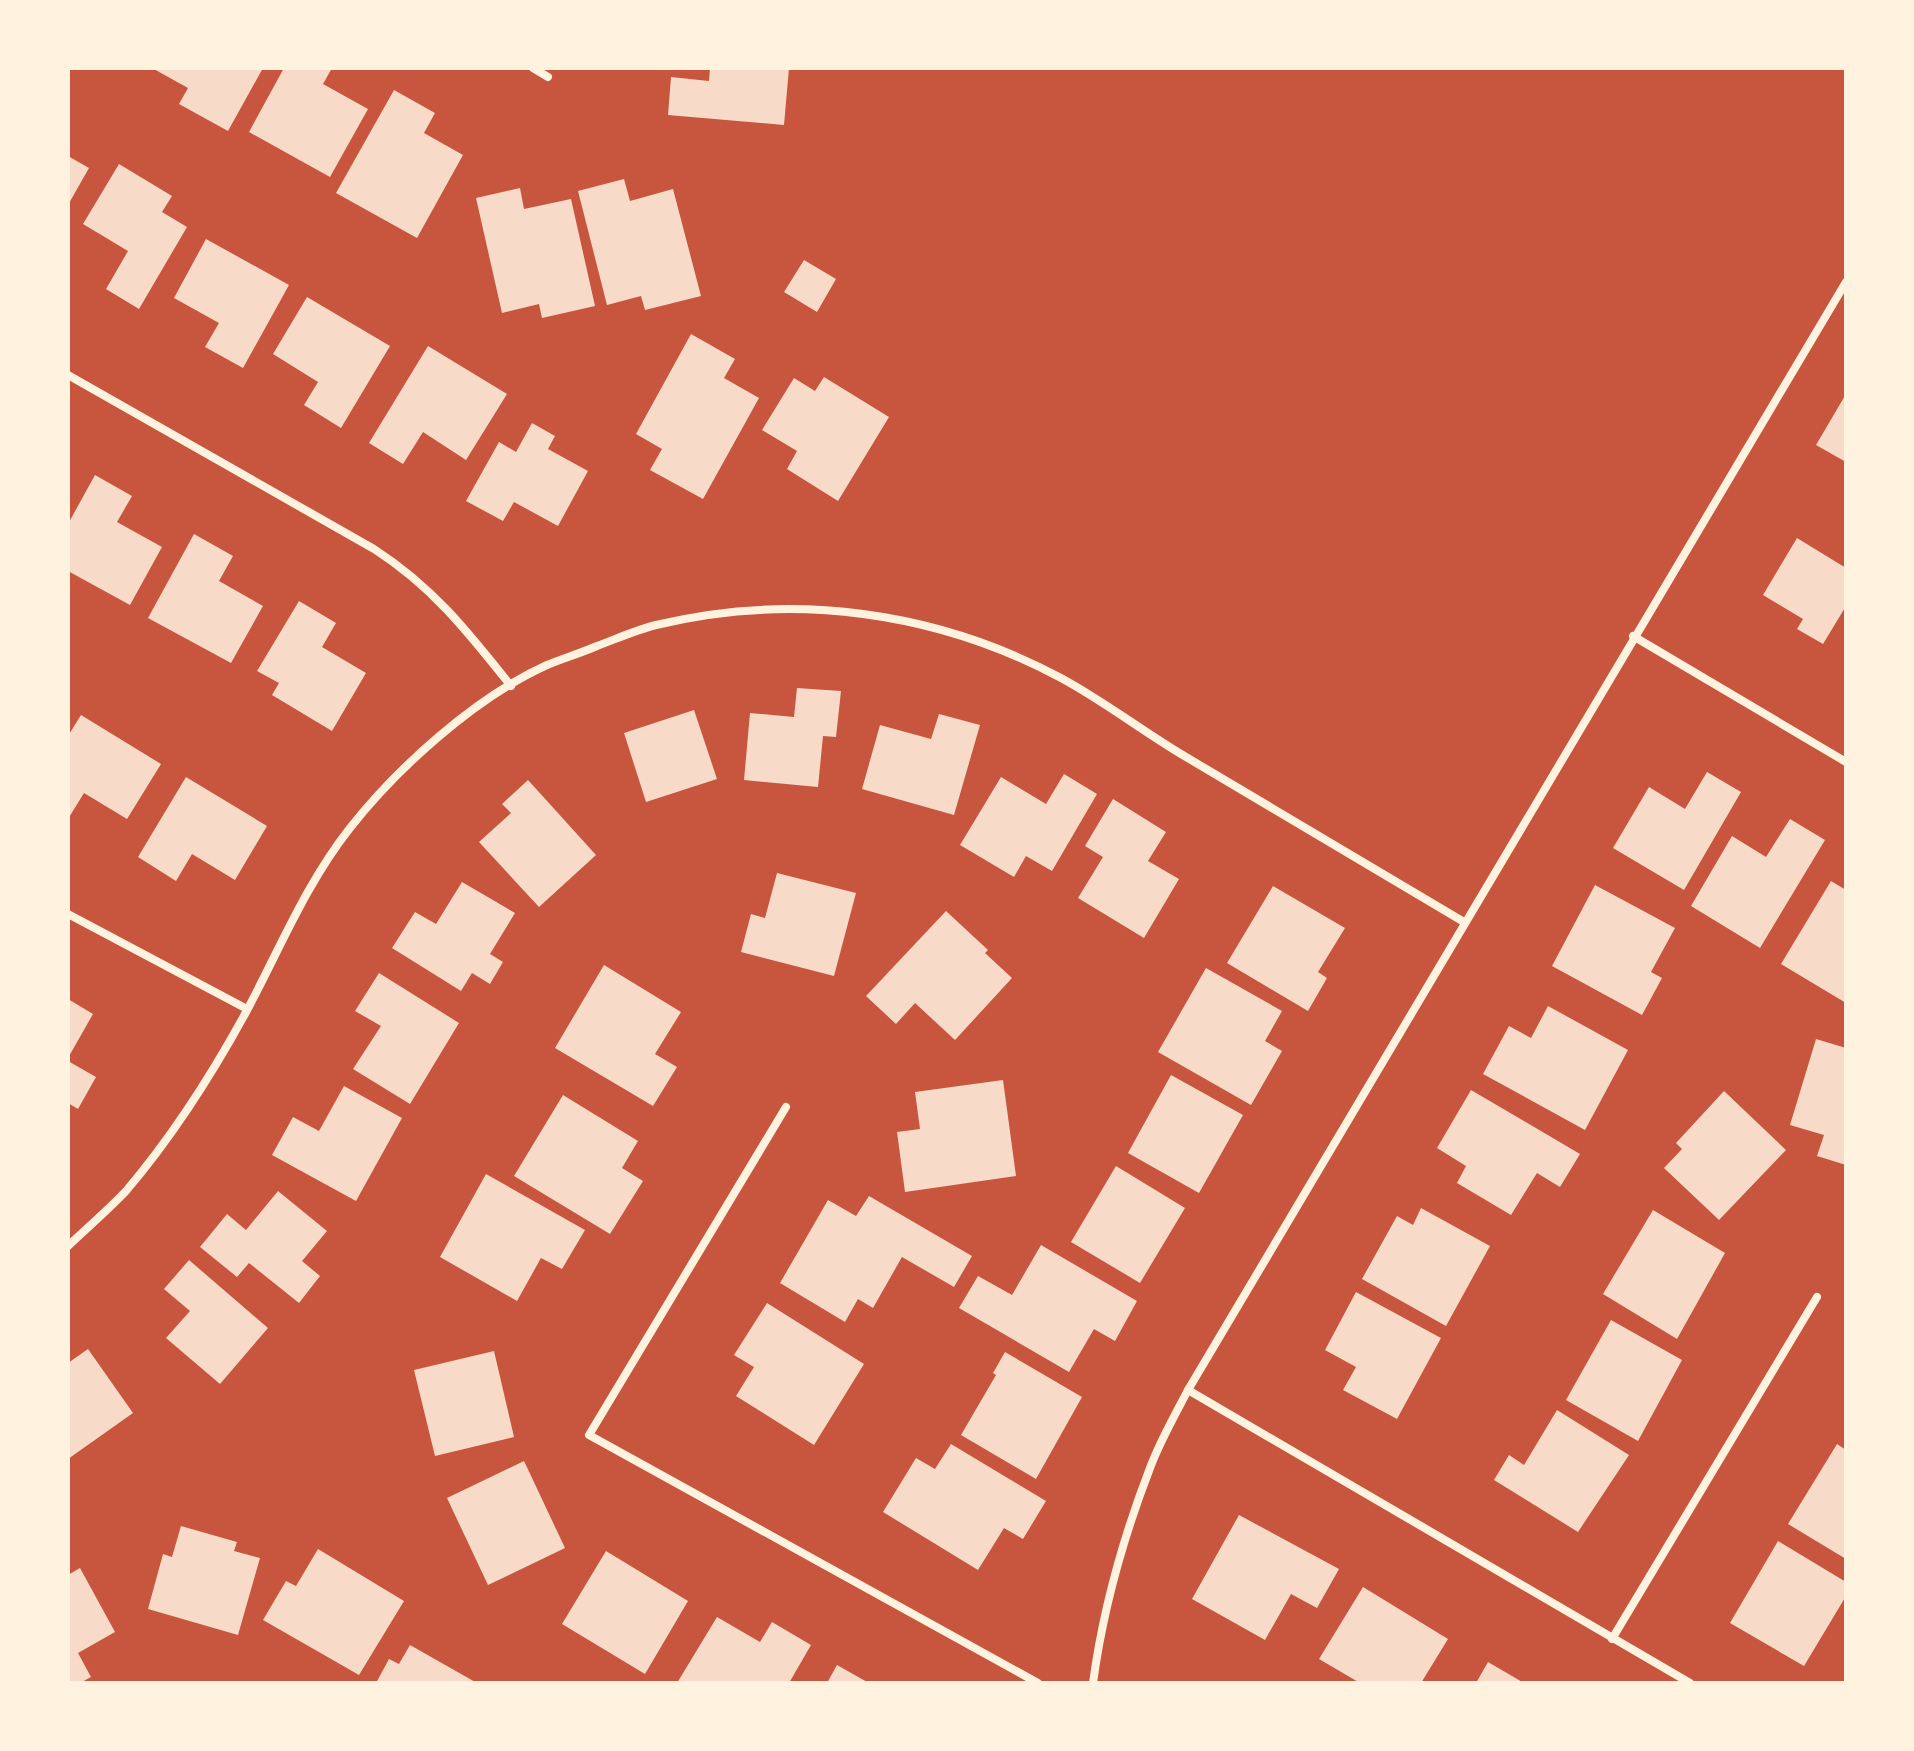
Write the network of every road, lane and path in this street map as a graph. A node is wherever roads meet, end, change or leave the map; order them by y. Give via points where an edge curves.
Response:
1 (533, 68) edge
2 (548, 77) dead end
3 (1846, 282) edge
4 (68, 375) edge
5 (1633, 636) junction
6 (511, 686) junction
7 (1846, 762) edge
8 (68, 914) edge
9 (1464, 922) junction
10 (247, 1009) junction
11 (786, 1107) dead end
12 (68, 1246) edge
13 (1817, 1297) dead end
14 (1188, 1390) junction
15 (1612, 1639) junction
16 (1038, 1683) edge
17 (1093, 1683) edge
18 (1690, 1683) edge

1 - 2 street
3 - 5 street
4 - 6 street via 405,569 458,619
5 - 7 street
5 - 9 street
6 - 9 street via 544,667 652,625 729,612 853,610 939,629 1061,678
6 - 10 street via 434,741 356,821 302,900
8 - 10 street
9 - 14 street
10 - 12 street via 210,1075 125,1192
11 - 16 street via 589,1435
13 - 15 street
14 - 15 street
14 - 17 street via 1151,1465 1122,1548
15 - 18 street

